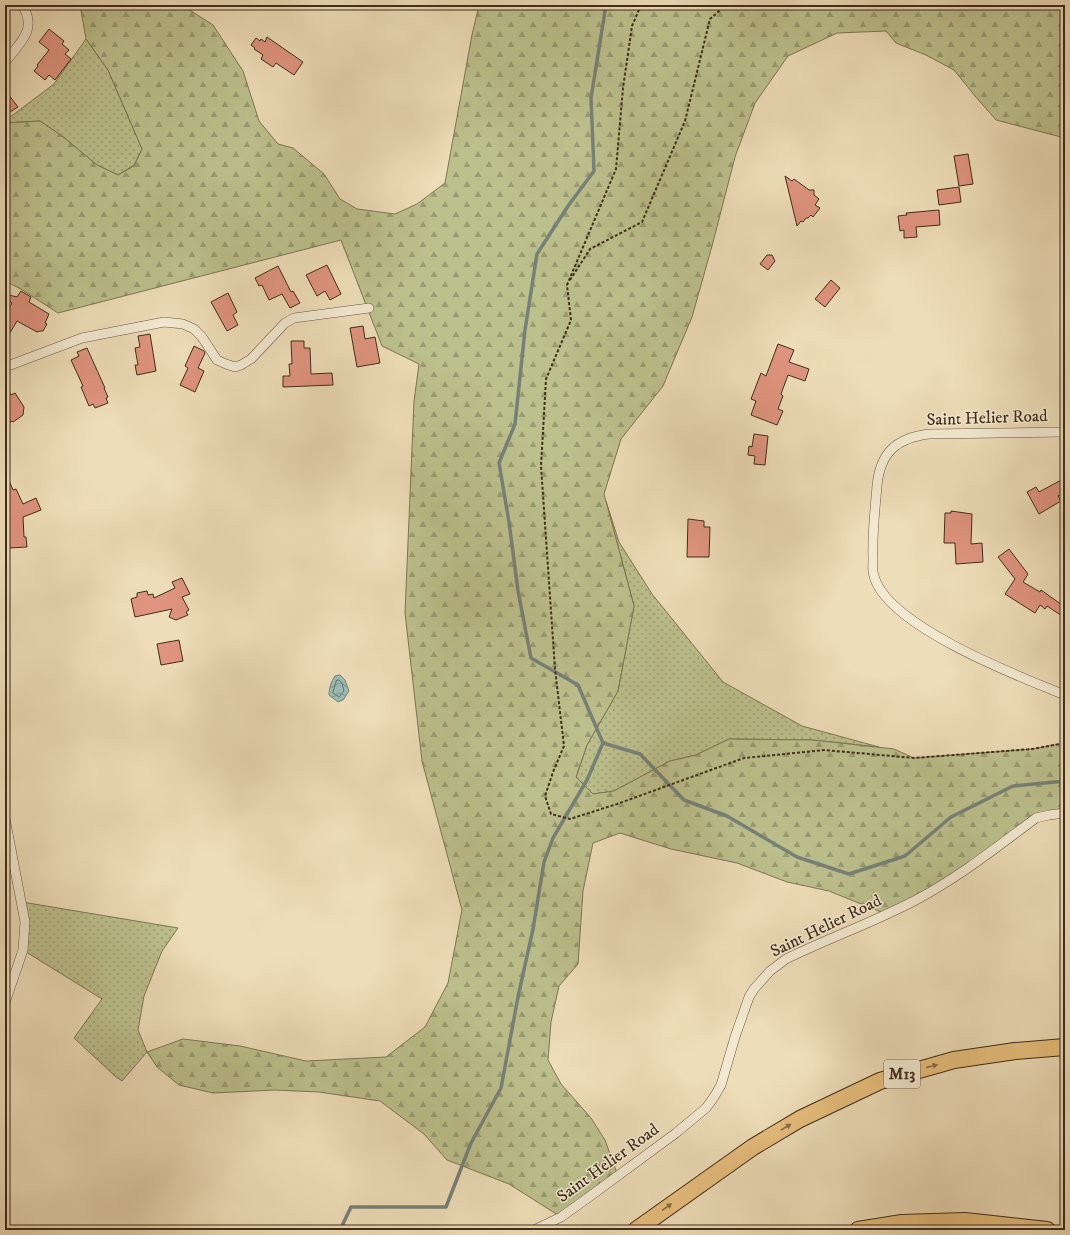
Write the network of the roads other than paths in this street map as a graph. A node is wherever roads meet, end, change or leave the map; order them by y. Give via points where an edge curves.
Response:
1 (22, 5) edge
2 (5, 62) edge
3 (369, 308) dead end
4 (5, 367) edge
5 (1065, 432) edge
6 (1065, 696) edge
7 (1065, 813) edge
8 (5, 818) edge
9 (5, 1003) edge
10 (1065, 1047) edge
11 (534, 1230) edge
12 (636, 1230) edge
13 (858, 1230) edge
14 (1047, 1230) edge

1 - 2 street via 28,18 28,30
3 - 4 street via 294,318 285,323 251,359 235,366 218,360 194,329 183,324 164,322 82,338
5 - 6 street, Saint Helier Road via 929,434 894,447 884,459 878,477 872,544 877,585 889,601 908,616 952,646
7 - 11 street, Saint Helier Road via 1036,818 963,873 937,888 786,959 770,971 749,997 721,1085 706,1108 561,1217
8 - 9 street via 25,922 23,950
12 -> 10 highway, M13 via 753,1147 826,1106 897,1076 954,1060
13 - 14 highway via 902,1223 965,1221

